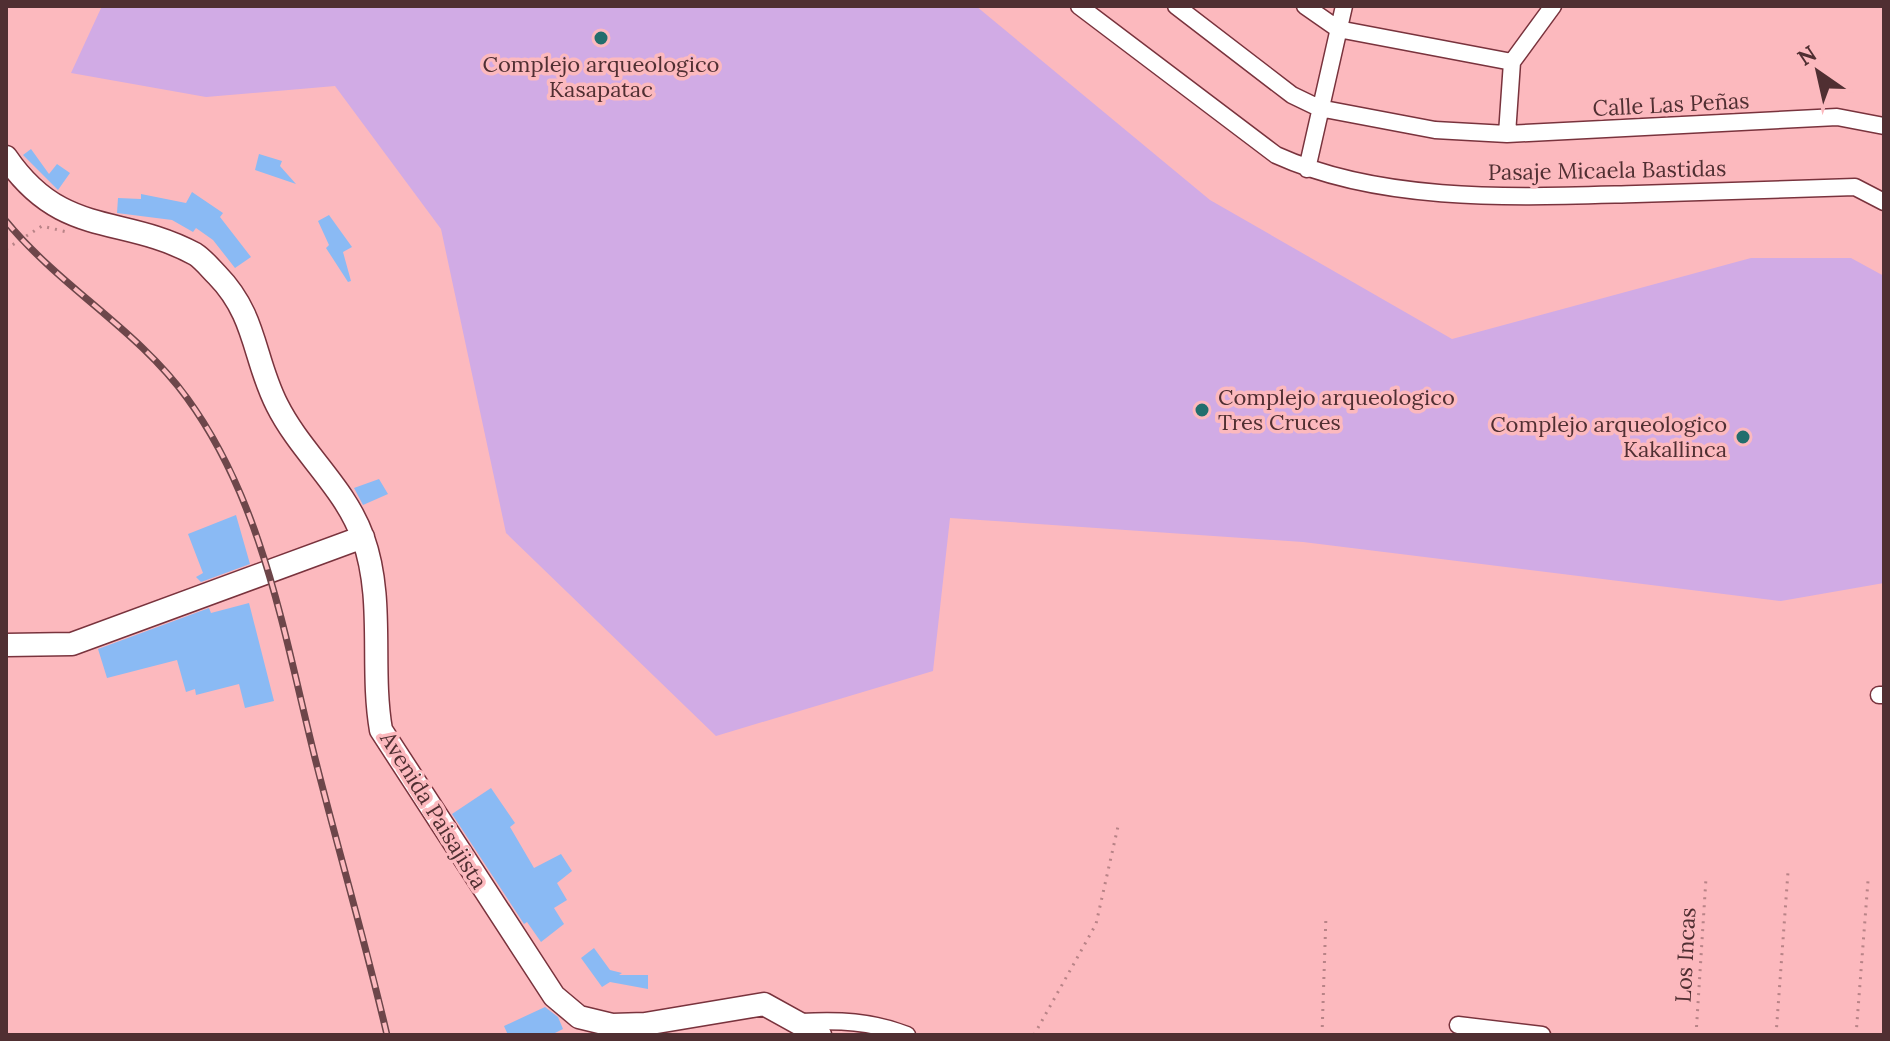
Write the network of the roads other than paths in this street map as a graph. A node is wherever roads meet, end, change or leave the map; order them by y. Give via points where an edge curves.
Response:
1 (1079, 6) edge
2 (1176, 6) edge
3 (1305, 6) edge
4 (1344, 6) edge
5 (1553, 6) edge
6 (1338, 29) junction
7 (1512, 62) junction
8 (1319, 108) junction
9 (1884, 126) edge
10 (1507, 134) junction
11 (6, 157) edge
12 (1307, 169) junction
13 (1884, 202) edge
14 (363, 537) junction
15 (6, 645) edge
16 (801, 1022) junction
17 (1458, 1025) dead end
18 (820, 1035) edge
19 (907, 1035) edge
20 (1542, 1035) edge

1 - 12 street, Pasaje Micaela Bastidas via 1276,155
2 - 8 street, Calle Las Peñas via 1292,95
3 - 6 street
4 - 6 street
5 - 7 street
6 - 7 street
6 - 8 street
7 - 10 street
8 - 10 street, Calle Las Peñas via 1435,130
8 - 12 street
9 - 10 street, Calle Las Peñas via 1837,117
11 - 14 main road, Avenida Paisajista via 24,183 68,215 197,255 231,289 251,323 278,406 333,481
12 - 13 street, Pasaje Micaela Bastidas via 1396,187 1529,197 1855,187
14 - 15 main road via 72,644
14 - 16 main road, Avenida Paisajista via 375,593 375,695 381,730 554,996 579,1017 612,1025 764,1004
16 - 18 main road, Avenida Paisajista
16 - 19 street via 847,1020
17 - 20 street

